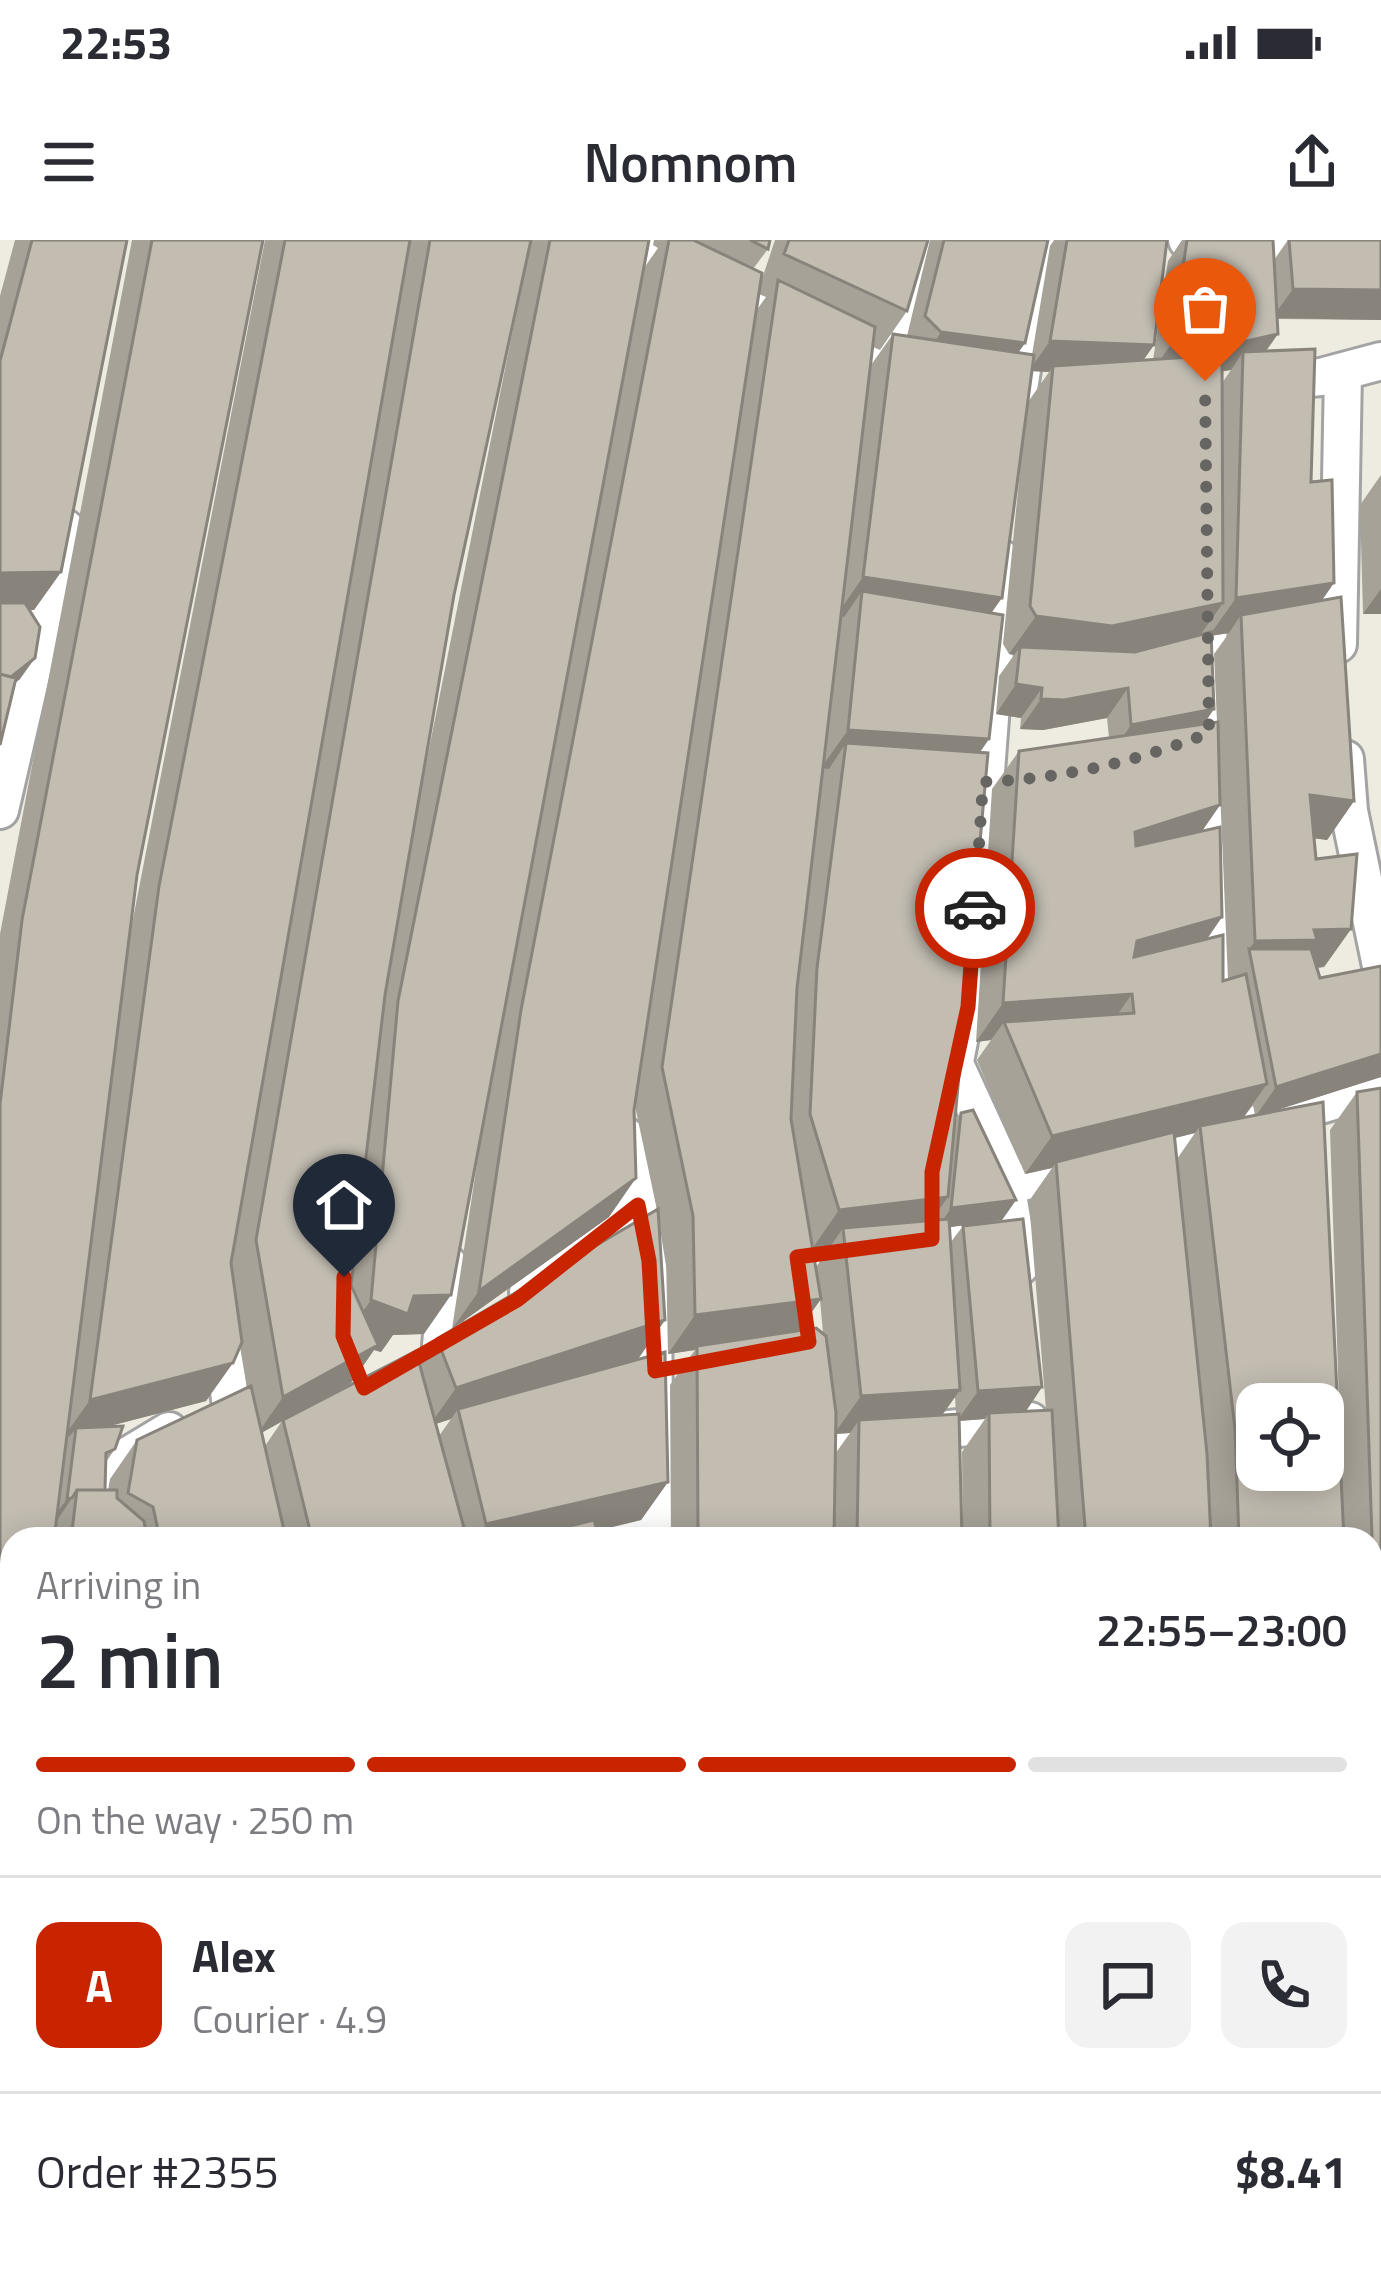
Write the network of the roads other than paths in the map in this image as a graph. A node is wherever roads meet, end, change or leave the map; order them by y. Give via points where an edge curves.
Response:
1 (921, 240) edge
2 (1042, 240) edge
3 (1187, 240) edge
4 (629, 242) edge
5 (1381, 252) edge
6 (747, 279) junction
7 (626, 292) edge
8 (735, 338) edge
9 (858, 346) junction
10 (894, 357) junction
11 (1381, 361) edge
12 (1343, 372) junction
13 (988, 375) junction
14 (1060, 379) edge
15 (1229, 382) dead end
16 (852, 390) edge
17 (1013, 446) edge
18 (73, 482) edge
19 (1006, 513) edge
20 (1207, 536) edge
21 (1337, 616) junction
22 (1294, 626) edge
23 (1251, 637) edge
24 (956, 645) edge
25 (1208, 647) junction
26 (1166, 657) edge
27 (1003, 661) junction
28 (1340, 677) edge
29 (1342, 718) edge
30 (1209, 733) junction
31 (1173, 748) edge
32 (939, 780) edge
33 (1022, 780) edge
34 (983, 782) junction
35 (0, 810) edge
36 (1211, 847) junction
37 (1174, 859) edge
38 (1213, 958) junction
39 (1380, 962) edge
40 (1173, 970) edge
41 (1229, 1025) edge
42 (1004, 1048) edge
43 (957, 1058) junction
44 (1241, 1087) edge
45 (1381, 1088) edge
46 (627, 1094) edge
47 (940, 1123) edge
48 (1247, 1128) junction
49 (1158, 1153) junction
50 (1008, 1185) junction
51 (1162, 1199) edge
52 (638, 1205) junction
53 (788, 1213) edge
54 (456, 1220) edge
55 (931, 1222) junction
56 (1017, 1228) junction
57 (797, 1257) junction
58 (936, 1287) edge
59 (219, 1292) edge
60 (1022, 1292) edge
61 (804, 1299) edge
62 (441, 1346) junction
63 (696, 1363) edge
64 (408, 1364) edge
65 (655, 1371) junction
66 (1030, 1378) edge
67 (943, 1382) edge
68 (611, 1384) edge
69 (230, 1399) junction
70 (1034, 1421) junction
71 (946, 1430) junction
72 (283, 1432) edge
73 (242, 1454) junction
74 (1038, 1468) edge
75 (947, 1473) edge
76 (819, 1481) edge
77 (99, 1527) edge
78 (259, 1527) edge
79 (654, 1527) edge

1 - 10 street
2 - 13 street
3 - 5 street
4 - 6 street
4 - 7 street
6 - 8 street
6 - 9 street
9 - 10 street
9 - 16 street
10 - 13 street
11 - 12 street
12 - 15 street
12 - 21 street
13 - 14 street
13 - 17 street
18 - 35 street
19 - 27 street
20 - 25 street
21 - 22 street
21 - 28 street
23 - 25 street
24 - 27 street
25 - 26 street
25 - 30 street
27 - 34 street
29 - 39 street via 1349,812
30 - 31 street
30 - 36 street
32 - 34 street
33 - 34 street
34 - 43 street via 970,984
36 - 37 street
36 - 38 street
38 - 40 street
38 - 41 street
42 - 43 street
43 - 47 street
43 - 50 street
44 - 48 street
45 - 48 street via 1318,1120
46 - 52 street
48 - 49 street
49 - 50 street
49 - 51 street
50 - 56 street
52 - 62 street
52 - 65 street
53 - 57 street
54 - 62 street
55 - 56 street
55 - 57 street
55 - 58 street
56 - 60 street
57 - 61 street
59 - 69 street
62 - 64 street
63 - 65 street
65 - 68 street
65 - 79 street
66 - 70 street
67 - 71 street
69 - 73 street
69 - 77 street via 125,1453 102,1478
70 - 71 street
70 - 74 street
71 - 75 street
71 - 76 street via 817,1425
72 - 73 street
73 - 78 street

